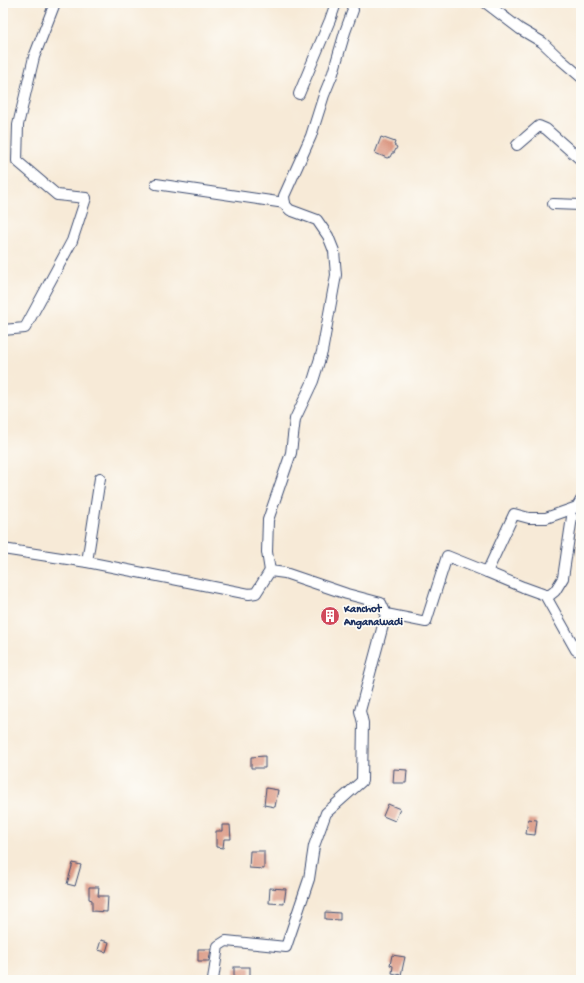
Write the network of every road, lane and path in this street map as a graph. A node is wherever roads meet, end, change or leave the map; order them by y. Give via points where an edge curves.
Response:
1 (55, 3) edge
2 (336, 3) edge
3 (351, 3) edge
4 (486, 3) edge
5 (581, 77) edge
6 (299, 94) dead end
7 (516, 145) dead end
8 (581, 160) edge
9 (156, 184) dead end
10 (285, 203) junction
11 (553, 204) dead end
12 (581, 205) edge
13 (3, 330) edge
14 (100, 478) dead end
15 (581, 500) edge
16 (572, 517) dead end
17 (3, 549) edge
18 (87, 562) junction
19 (270, 571) junction
20 (487, 572) junction
21 (545, 595) junction
22 (386, 614) junction
23 (581, 652) edge
24 (213, 980) edge

1 - 13 street via 34,57 18,125 17,161 56,195 86,198 72,242 25,328
2 - 6 street
3 - 10 street via 353,10 333,73 311,136 284,196
4 - 5 street via 542,42
7 - 8 street via 540,126
9 - 10 street
10 - 19 street via 290,210 317,220 328,236 334,252 336,275 322,352 313,381 295,420 291,453 268,520 267,552
11 - 12 street
14 - 18 street
15 - 20 street via 577,507 546,518 529,518 514,514
16 - 21 street via 563,578 555,591
17 - 18 street
18 - 19 street via 249,594 256,594
19 - 22 street via 285,573 380,603
20 - 21 street
20 - 22 street via 447,556 426,622
21 - 23 street via 576,650
22 - 24 street via 360,711 363,723 362,781 326,814 314,846 310,879 286,947 226,941 218,946

